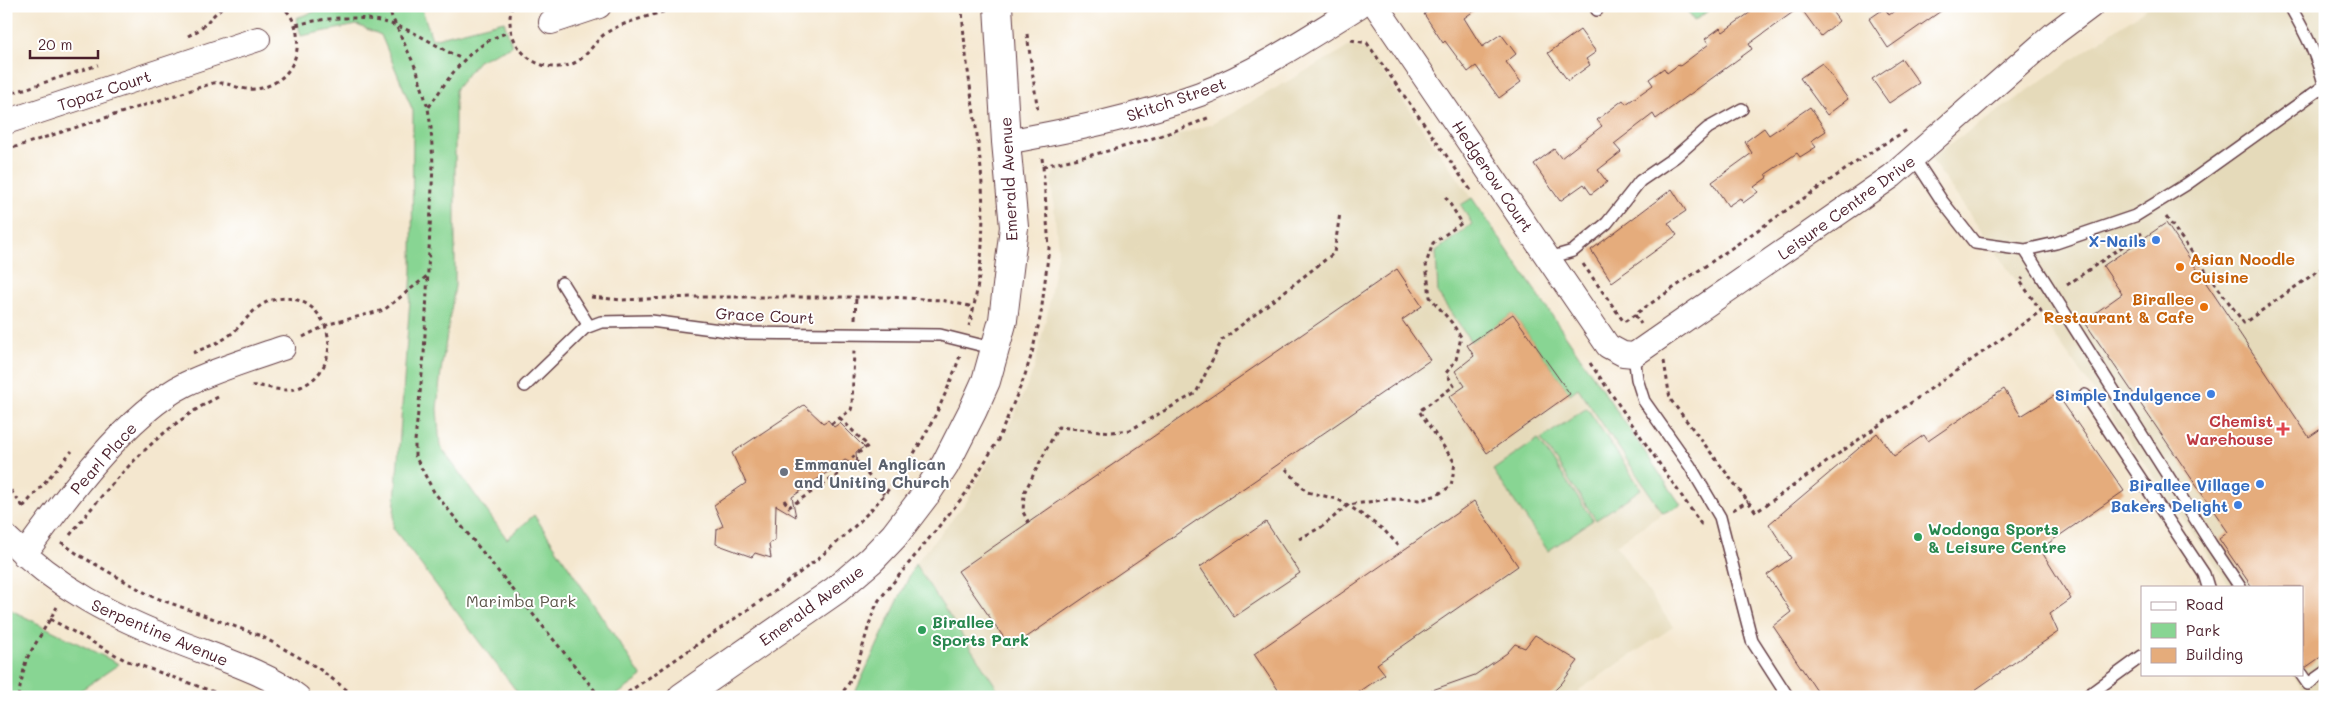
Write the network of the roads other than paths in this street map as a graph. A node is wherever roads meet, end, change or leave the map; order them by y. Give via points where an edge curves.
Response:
1 (599, 6) edge
2 (998, 6) edge
3 (1359, 6) edge
4 (1376, 6) edge
5 (2091, 6) edge
6 (2290, 6) edge
7 (551, 22) dead end
8 (258, 39) dead end
9 (2324, 87) edge
10 (1742, 109) dead end
11 (6, 122) edge
12 (1006, 142) junction
13 (1914, 158) junction
14 (2025, 250) junction
15 (1549, 258) junction
16 (562, 283) dead end
17 (589, 326) junction
18 (283, 348) road end
19 (996, 349) junction
20 (1634, 356) junction
21 (525, 386) dead end
22 (2085, 395) dead end
23 (6, 537) edge
24 (24, 555) junction
25 (2208, 586) edge
26 (2239, 586) edge
27 (2141, 657) edge
28 (2325, 672) edge
29 (2302, 676) edge
30 (298, 697) edge
31 (682, 697) edge
32 (1788, 697) edge
33 (2086, 697) edge

1 - 7 street
2 - 12 street, Emerald Avenue
3 - 12 street, Skitch Street via 1262,66 1200,93 1097,125
4 - 15 street, Hedgerow Court
5 - 13 street, Leisure Centre Drive via 2054,33
6 - 9 lane via 2309,38
8 - 11 street, Topaz Court
9 - 14 lane via 2187,184 2134,216 2056,243
10 - 15 lane via 1708,128 1675,157 1640,181 1607,222 1574,251
12 - 19 street, Emerald Avenue via 1014,227 1009,285
13 - 14 lane via 1974,243
13 - 20 street, Leisure Centre Drive
14 - 26 lane
15 - 20 street, Hedgerow Court via 1608,346
16 - 17 lane
17 - 19 lane, Grace Court via 651,321 743,333 940,335
17 - 21 lane
18 - 24 street, Pearl Place via 185,384 162,400 114,442
19 - 31 street, Emerald Avenue via 986,381 949,456 921,502 894,536 872,560 836,590
20 - 32 lane via 1644,401 1690,466 1720,517 1752,642
22 - 25 lane via 2204,574
23 - 24 street, Serpentine Avenue
24 - 30 street, Serpentine Avenue via 68,588 112,614 216,655
27 - 33 lane
28 - 29 lane via 2308,684

